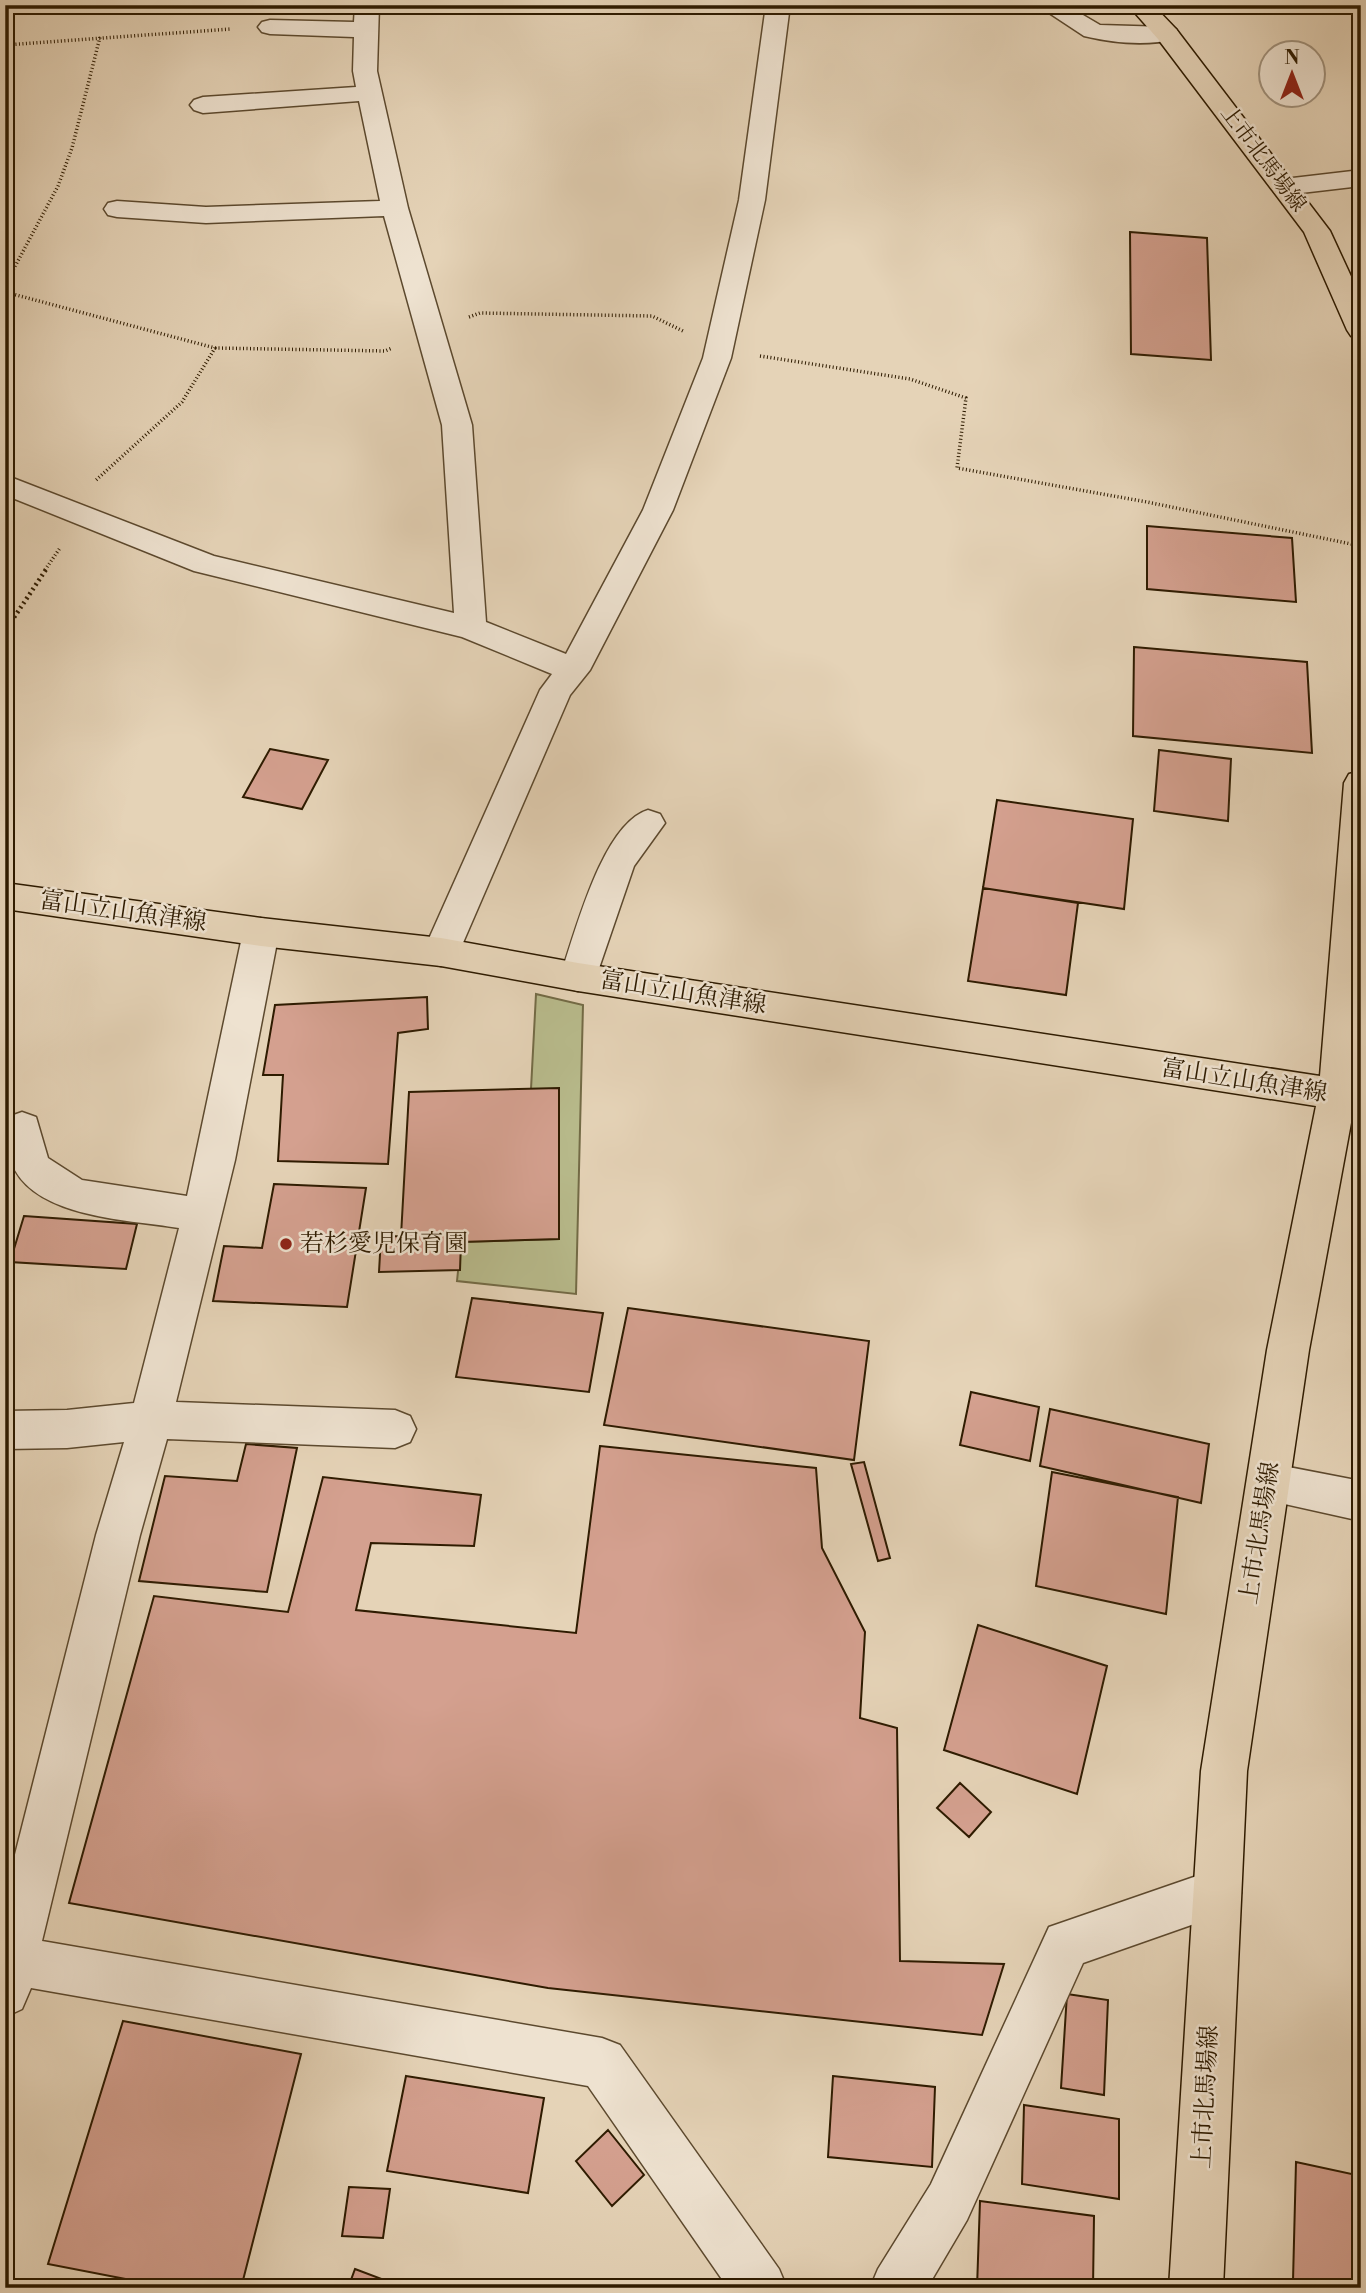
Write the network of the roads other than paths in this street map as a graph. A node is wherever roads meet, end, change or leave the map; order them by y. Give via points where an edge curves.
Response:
1 (778, 5) edge
2 (1049, 5) edge
3 (1140, 5) edge
4 (367, 18) edge
5 (270, 27) road end
6 (1167, 34) junction
7 (370, 93) junction
8 (203, 106) dead end
9 (1361, 178) edge
10 (1284, 187) junction
11 (395, 208) junction
12 (117, 209) dead end
13 (1361, 330) edge
14 (5, 484) edge
15 (471, 628) junction
16 (574, 670) junction
17 (1361, 783) edge
18 (648, 823) dead end
19 (5, 896) edge
20 (261, 932) junction
21 (441, 952) junction
22 (578, 977) junction
23 (1349, 1097) edge
24 (22, 1128) dead end
25 (203, 1215) junction
26 (151, 1420) junction
27 (395, 1429) dead end
28 (5, 1430) edge
29 (1268, 1483) junction
30 (1361, 1501) edge
31 (1217, 1893) junction
32 (10, 1977) edge
33 (760, 2288) edge
34 (897, 2288) edge
35 (1196, 2288) edge

1 - 16 street via 752,200 719,350 658,510
2 - 6 street via 1093,31
3 - 6 main road, 上市北馬場線
4 - 5 street
4 - 7 street via 365,71
6 - 10 main road, 上市北馬場線
7 - 8 street
7 - 11 street
9 - 10 street
10 - 13 main road, 上市北馬場線 via 1317,231
11 - 12 street via 206,215
11 - 15 street via 457,425
14 - 15 street via 205,564
15 - 16 street
16 - 21 street via 556,690
17 - 23 main road, 上市北馬場線
18 - 22 street via 618,861
19 - 20 main road, 富山立山魚津線
20 - 21 main road, 富山立山魚津線
20 - 25 street
21 - 22 main road, 富山立山魚津線
22 - 23 main road, 富山立山魚津線
23 - 29 main road, 上市北馬場線 via 1288,1350
24 - 25 street via 31,1167 73,1195
25 - 26 street
26 - 27 street
26 - 28 street
26 - 32 street via 118,1535
29 - 30 street
29 - 31 main road, 上市北馬場線 via 1224,1770
31 - 34 street via 1066,1944 949,2203
31 - 35 main road, 上市北馬場線
32 - 33 street via 602,2063

